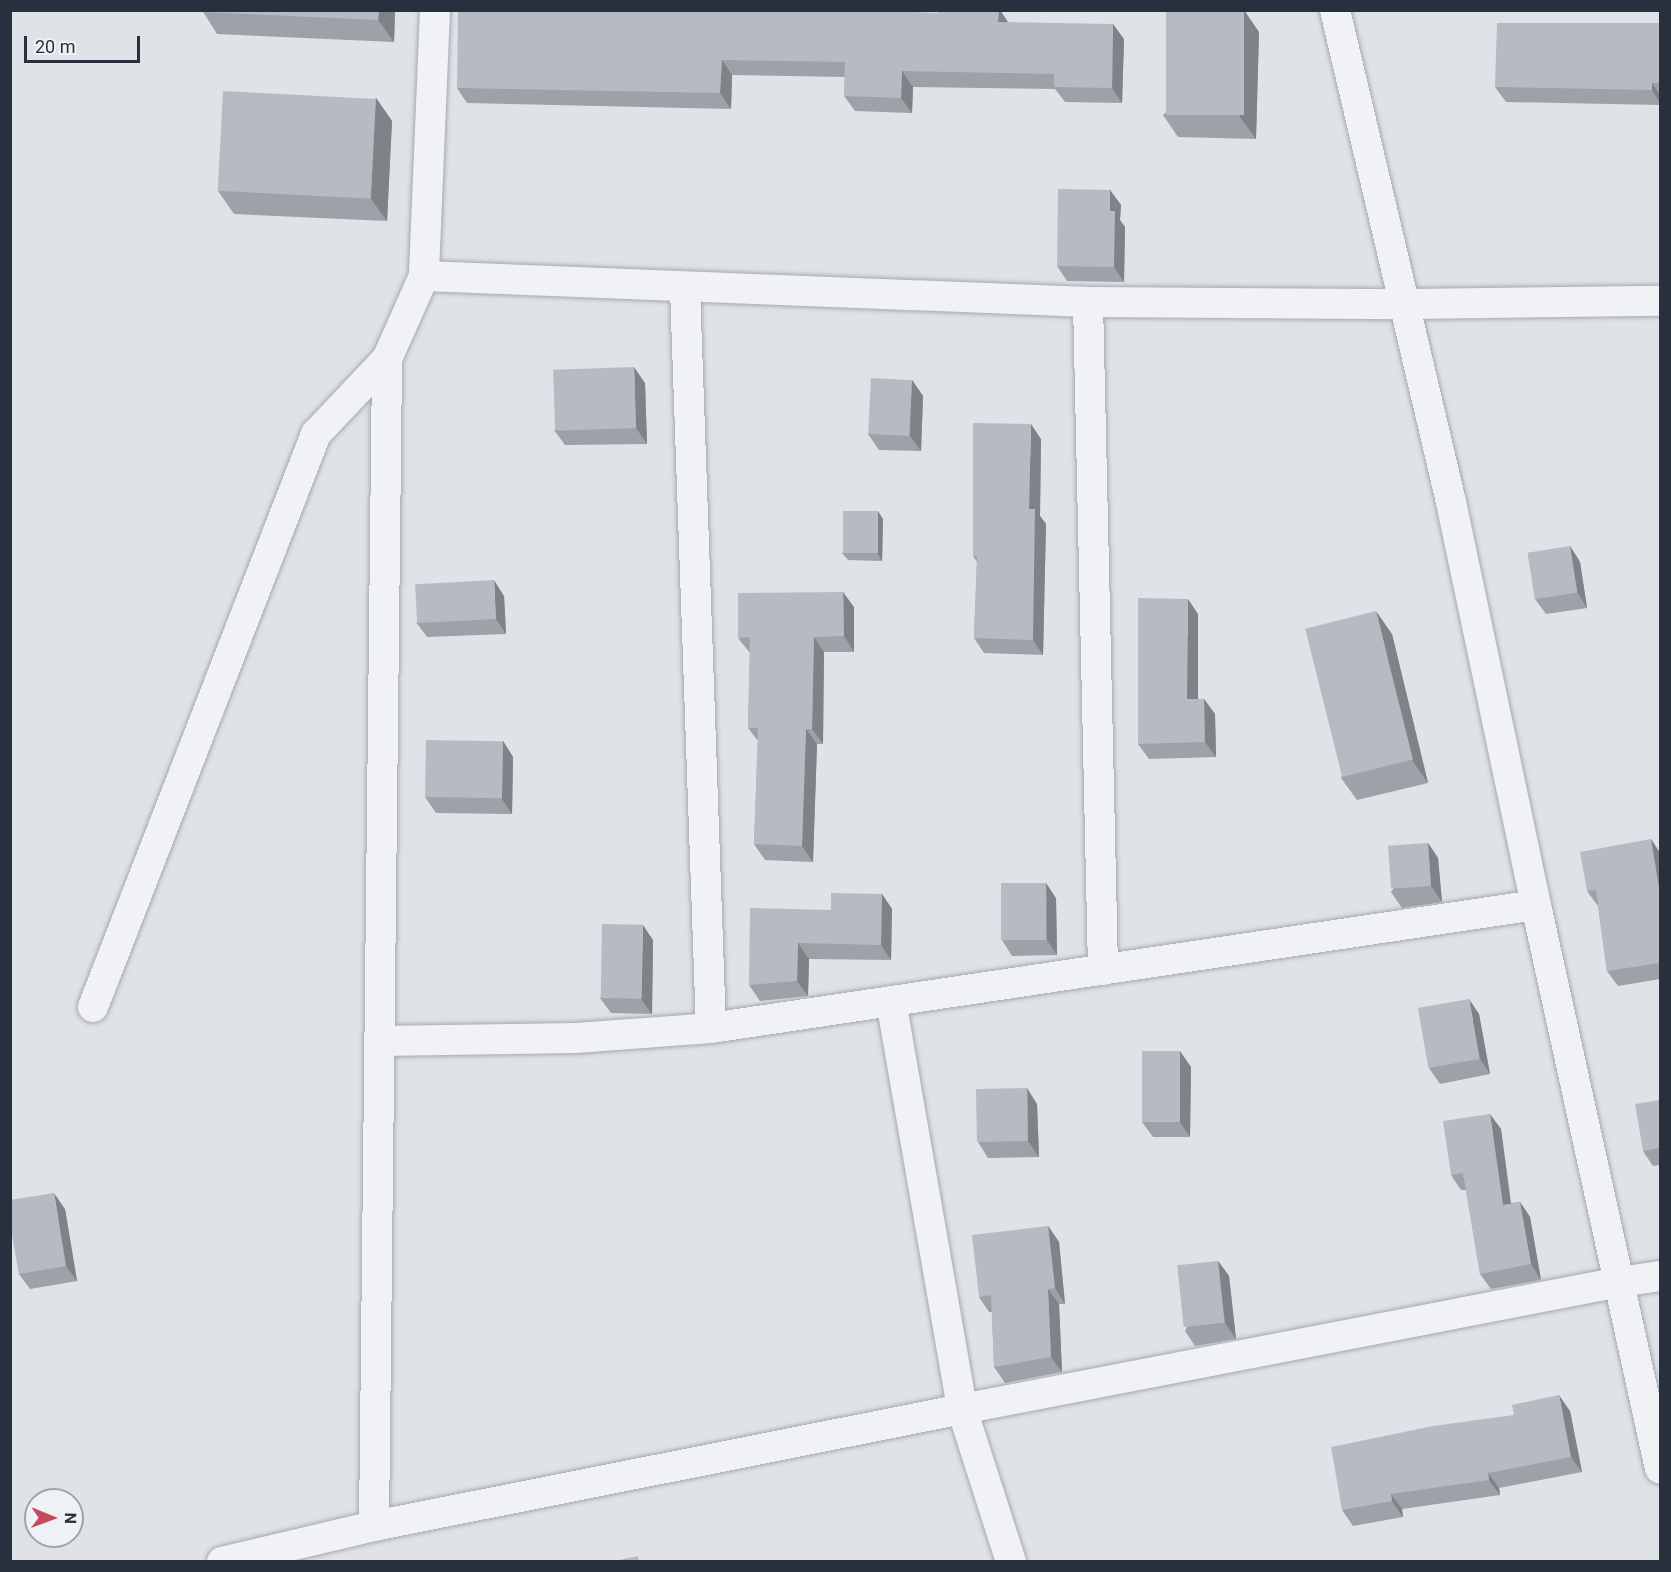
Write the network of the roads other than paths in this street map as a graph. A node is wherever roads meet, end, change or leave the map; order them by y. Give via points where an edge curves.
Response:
1 (435, 10) edge
2 (1335, 10) edge
3 (424, 276) junction
4 (685, 288) junction
5 (1088, 302) junction
6 (1660, 302) edge
7 (1404, 304) junction
8 (387, 359) junction
9 (1536, 905) junction
10 (1103, 970) junction
11 (891, 1001) junction
12 (93, 1007) dead end
13 (711, 1028) junction
14 (380, 1041) junction
15 (1660, 1276) edge
16 (1620, 1282) junction
17 (962, 1409) junction
18 (1660, 1469) edge
19 (374, 1526) junction
20 (222, 1562) edge
21 (1011, 1562) edge

1 - 3 street
2 - 7 street
3 - 4 street
3 - 8 street
4 - 5 street
4 - 13 street
5 - 7 street
5 - 10 street
6 - 7 street
7 - 9 street via 1451,502
8 - 12 street via 316,434
8 - 14 street
9 - 10 street
9 - 16 street
10 - 11 street
11 - 13 street
11 - 17 street
13 - 14 street via 576,1038
14 - 19 street
15 - 16 street
16 - 17 street
16 - 18 street
17 - 19 street
17 - 21 street
19 - 20 street

